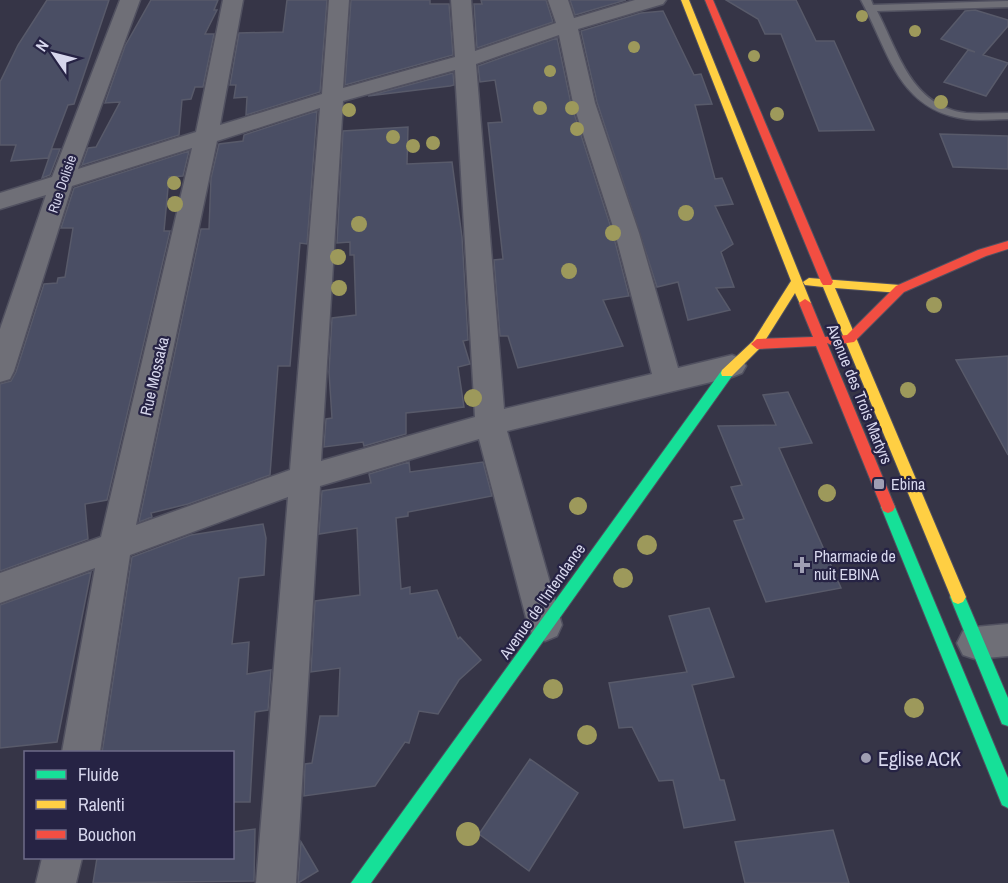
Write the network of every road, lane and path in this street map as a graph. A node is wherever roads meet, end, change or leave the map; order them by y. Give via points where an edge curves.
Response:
1 (130, 0) edge
2 (232, 0) edge
3 (339, 0) edge
4 (461, 0) edge
5 (558, 0) edge
6 (656, 0) edge
7 (685, 0) edge
8 (709, 0) edge
9 (868, 4) edge
10 (1008, 4) edge
11 (567, 26) junction
12 (465, 61) junction
13 (330, 98) junction
14 (1008, 116) edge
15 (206, 138) junction
16 (62, 181) junction
17 (0, 201) edge
18 (1008, 245) edge
19 (827, 281) junction
20 (796, 282) junction
21 (846, 284) junction
22 (900, 289) junction
23 (784, 301) junction
24 (864, 308) junction
25 (850, 339) junction
26 (817, 341) junction
27 (757, 344) junction
28 (732, 366) junction
29 (0, 370) edge
30 (667, 379) junction
31 (490, 424) junction
32 (305, 478) junction
33 (115, 549) junction
34 (0, 588) edge
35 (545, 625) junction
36 (992, 642) edge
37 (1008, 718) edge
38 (81, 751) edge
39 (1008, 798) edge
40 (62, 859) edge
41 (56, 883) edge
42 (276, 883) edge
43 (360, 883) edge

1 - 16 street, Rue Dolisie
2 - 15 street, Rue Mossaka
3 - 13 street
4 - 12 street
5 - 11 street
6 - 11 street
7 - 20 main road, Avenue des Trois Martyrs
8 - 19 main road, Avenue des Trois Martyrs
9 - 10 lane
9 - 14 lane via 910,89 925,103 965,116
11 - 12 street
11 - 30 street via 584,103 627,233
12 - 13 street
12 - 31 street
13 - 15 street
13 - 32 street
15 - 16 street
15 - 33 street, Rue Mossaka
16 - 17 street
16 - 29 street, Rue Dolisie
18 - 22 main road
19 - 20 main road
19 - 21 main road
19 - 25 main road, Avenue des Trois Martyrs
20 - 23 main road, Avenue de l'Intendance
20 - 26 main road, Avenue des Trois Martyrs
21 - 22 main road
21 - 24 main road
22 - 24 main road
23 - 26 main road via 793,322
23 - 27 main road, Avenue de l'Intendance
24 - 25 main road
25 - 26 main road
25 - 36 main road, Avenue des Trois Martyrs
26 - 27 main road
26 - 39 main road, Avenue des Trois Martyrs
27 - 28 main road, Avenue de l'Intendance
28 - 30 street
28 - 35 main road, Avenue de l'Intendance
30 - 31 street
31 - 32 street
31 - 35 street
32 - 33 street
32 - 42 street
33 - 34 street
33 - 38 street, Rue Mossaka
35 - 43 main road, Avenue de l'Intendance
36 - 37 main road, Avenue des Trois Martyrs
40 - 41 street

